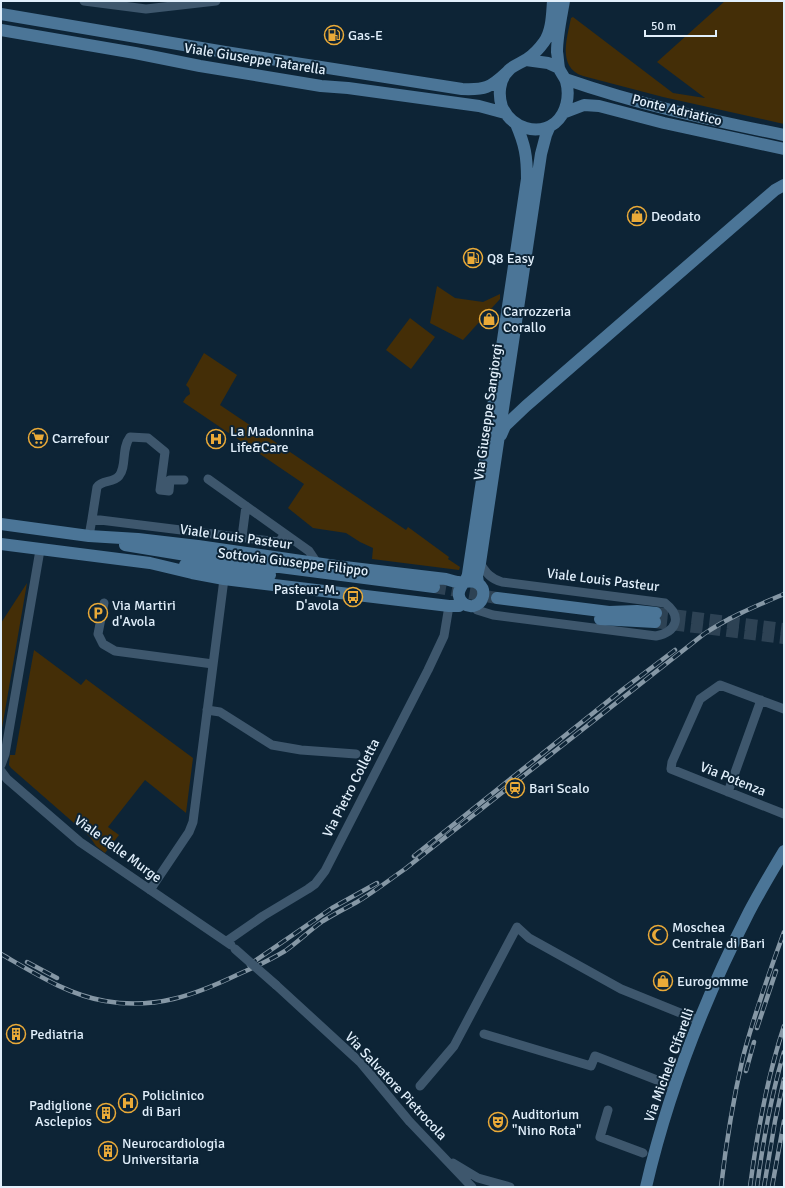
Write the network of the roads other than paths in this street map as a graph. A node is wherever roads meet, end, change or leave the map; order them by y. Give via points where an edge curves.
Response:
1 (84, 1) edge
2 (216, 1) edge
3 (553, 1) edge
4 (564, 1) edge
5 (1, 14) edge
6 (1, 30) edge
7 (526, 60) junction
8 (559, 68) junction
9 (507, 72) junction
10 (566, 80) junction
11 (505, 113) junction
12 (563, 113) junction
13 (516, 124) junction
14 (549, 128) junction
15 (784, 135) edge
16 (784, 149) edge
17 (784, 185) edge
18 (505, 398) junction
19 (526, 406) junction
20 (498, 442) junction
21 (208, 479) dead end
22 (184, 480) dead end
23 (246, 506) junction
24 (92, 518) junction
25 (1, 524) edge
26 (285, 534) junction
27 (89, 536) junction
28 (242, 537) junction
29 (1, 544) edge
30 (40, 550) junction
31 (150, 563) junction
32 (317, 563) junction
33 (480, 563) junction
34 (224, 579) junction
35 (475, 584) junction
36 (104, 603) dead end
37 (469, 604) junction
38 (449, 606) junction
39 (637, 611) junction
40 (213, 664) junction
41 (761, 700) junction
42 (784, 709) edge
43 (207, 710) junction
44 (356, 754) dead end
45 (1, 765) edge
46 (1, 771) edge
47 (728, 792) junction
48 (784, 814) edge
49 (784, 851) edge
50 (150, 890) junction
51 (227, 941) junction
52 (700, 1021) junction
53 (484, 1034) dead end
54 (420, 1086) dead end
55 (675, 1087) junction
56 (608, 1110) dead end
57 (643, 1153) dead end
58 (442, 1156) junction
59 (472, 1187) edge
60 (510, 1187) edge
61 (646, 1187) edge

1 - 2 street via 146,9
3 - 7 main road via 545,41
4 - 8 main road via 557,51
5 - 9 main road, Viale Giuseppe Tatarella via 462,89 483,89 493,85
6 - 11 main road, Viale Giuseppe Tatarella via 320,86 479,106
7 - 8 main road via 548,63
7 - 9 main road
8 - 10 main road
9 - 11 main road via 499,92
10 - 12 main road via 567,103
10 - 15 main road, Ponte Adriatico via 651,105
11 - 13 main road
12 - 14 main road
12 - 16 main road, Ponte Adriatico via 584,106 599,106
13 - 14 main road via 527,129
13 - 35 main road, Via Giuseppe Sangiorgi via 525,146 527,179 468,574
14 - 18 main road, Via Giuseppe Sangiorgi via 541,154
17 - 19 main road via 775,190
18 - 19 main road via 514,405
18 - 20 main road, Via Giuseppe Sangiorgi
19 - 20 main road via 505,426
20 - 33 main road, Via Giuseppe Sangiorgi
21 - 23 street
22 - 24 street via 170,480 169,491 160,490 165,452 148,438 130,437 126,443 120,474 115,480 100,483 97,487
23 - 26 street
23 - 28 street
24 - 27 street
24 - 28 street
25 - 27 main road, Viale Louis Pasteur
26 - 28 street via 279,542
26 - 32 street via 309,551
27 - 31 main road, Sottovia Giuseppe Filippo via 142,548 433,591 201,566
27 - 32 main road, Viale Louis Pasteur via 198,546
29 - 30 main road
30 - 31 main road
30 - 45 street
31 - 34 main road
32 - 35 main road, Viale Louis Pasteur
33 - 35 main road, Via Giuseppe Sangiorgi
33 - 37 street, Viale Louis Pasteur via 494,580 502,582 665,603 672,608 675,621 672,630 656,636 493,615 477,610
34 - 38 main road
34 - 40 street
35 - 37 main road via 483,590 483,598 478,604
35 - 37 main road via 460,588 461,600
35 - 39 main road, Viale Louis Pasteur via 494,591 610,604
36 - 40 street via 98,634 103,644 114,651
37 - 38 main road
38 - 51 street, Via Pietro Colletta via 444,636 428,670 324,871 315,884
39 - 39 main road via 609,612 497,602 607,619 655,617
40 - 43 street
41 - 42 street
41 - 47 street
41 - 47 street, Via Potenza via 720,685 700,699 672,762 671,769
43 - 44 street via 220,712 272,745
43 - 50 street via 193,822
46 - 50 street, Viale delle Murge via 80,842
47 - 48 street, Via Potenza
49 - 52 main road, Via Michele Cifarelli via 750,910
50 - 51 street, Viale delle Murge
51 - 58 street, Via Salvatore Pietrocola, bridge via 361,1063
52 - 54 street via 621,988 529,938 517,927 454,1046
52 - 55 main road, Via Michele Cifarelli
53 - 55 street via 592,1066 595,1056
55 - 61 main road, Via Michele Cifarelli
56 - 57 street via 600,1137
58 - 59 street, Via Salvatore Pietrocola
58 - 60 street via 478,1178

